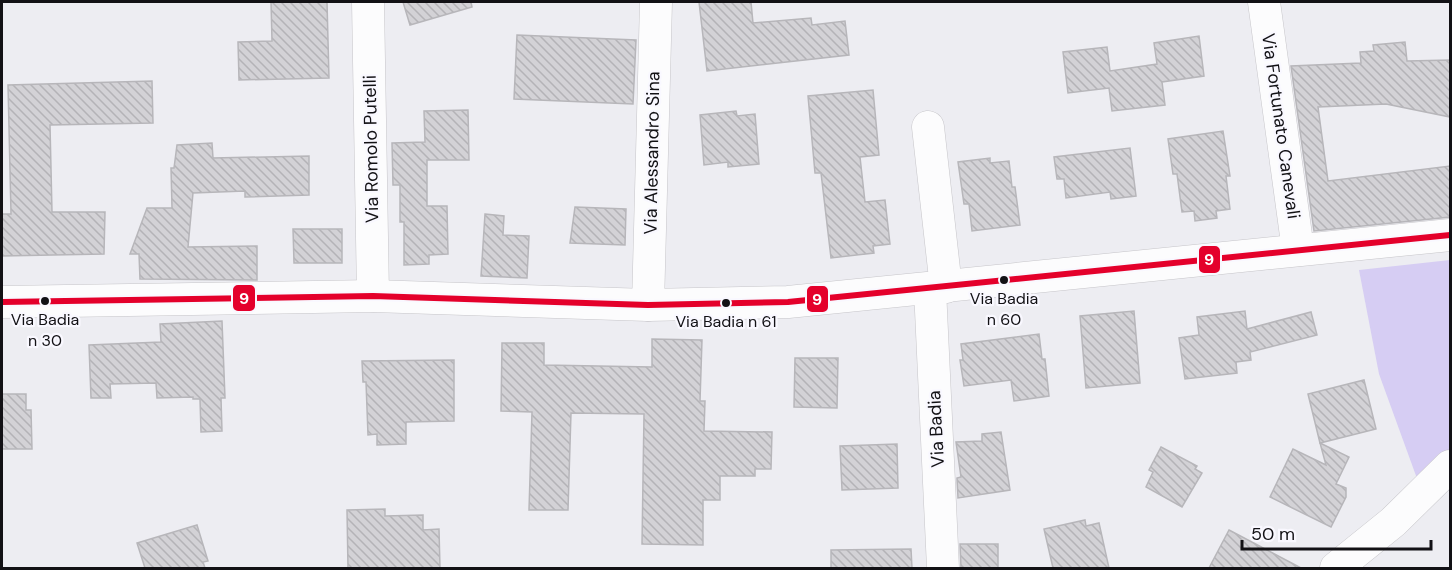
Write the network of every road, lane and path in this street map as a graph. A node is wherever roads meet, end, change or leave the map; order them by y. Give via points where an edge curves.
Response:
1 (369, 2) edge
2 (656, 2) edge
3 (1264, 2) edge
4 (928, 127) dead end
5 (1450, 235) edge
6 (1298, 250) junction
7 (938, 288) junction
8 (373, 296) junction
9 (2, 302) edge
10 (648, 305) junction
11 (1450, 466) edge
12 (943, 568) edge
13 (1336, 568) edge

1 - 8 street, Via Romolo Putelli
2 - 10 street, Via Alessandro Sina
3 - 6 street, Via Fortunato Canevali
4 - 7 street, Via Badia
5 - 6 street
6 - 7 street
7 - 10 street via 788,302
7 - 12 street, Via Badia
8 - 9 street
8 - 10 street
11 - 13 street via 1393,522

